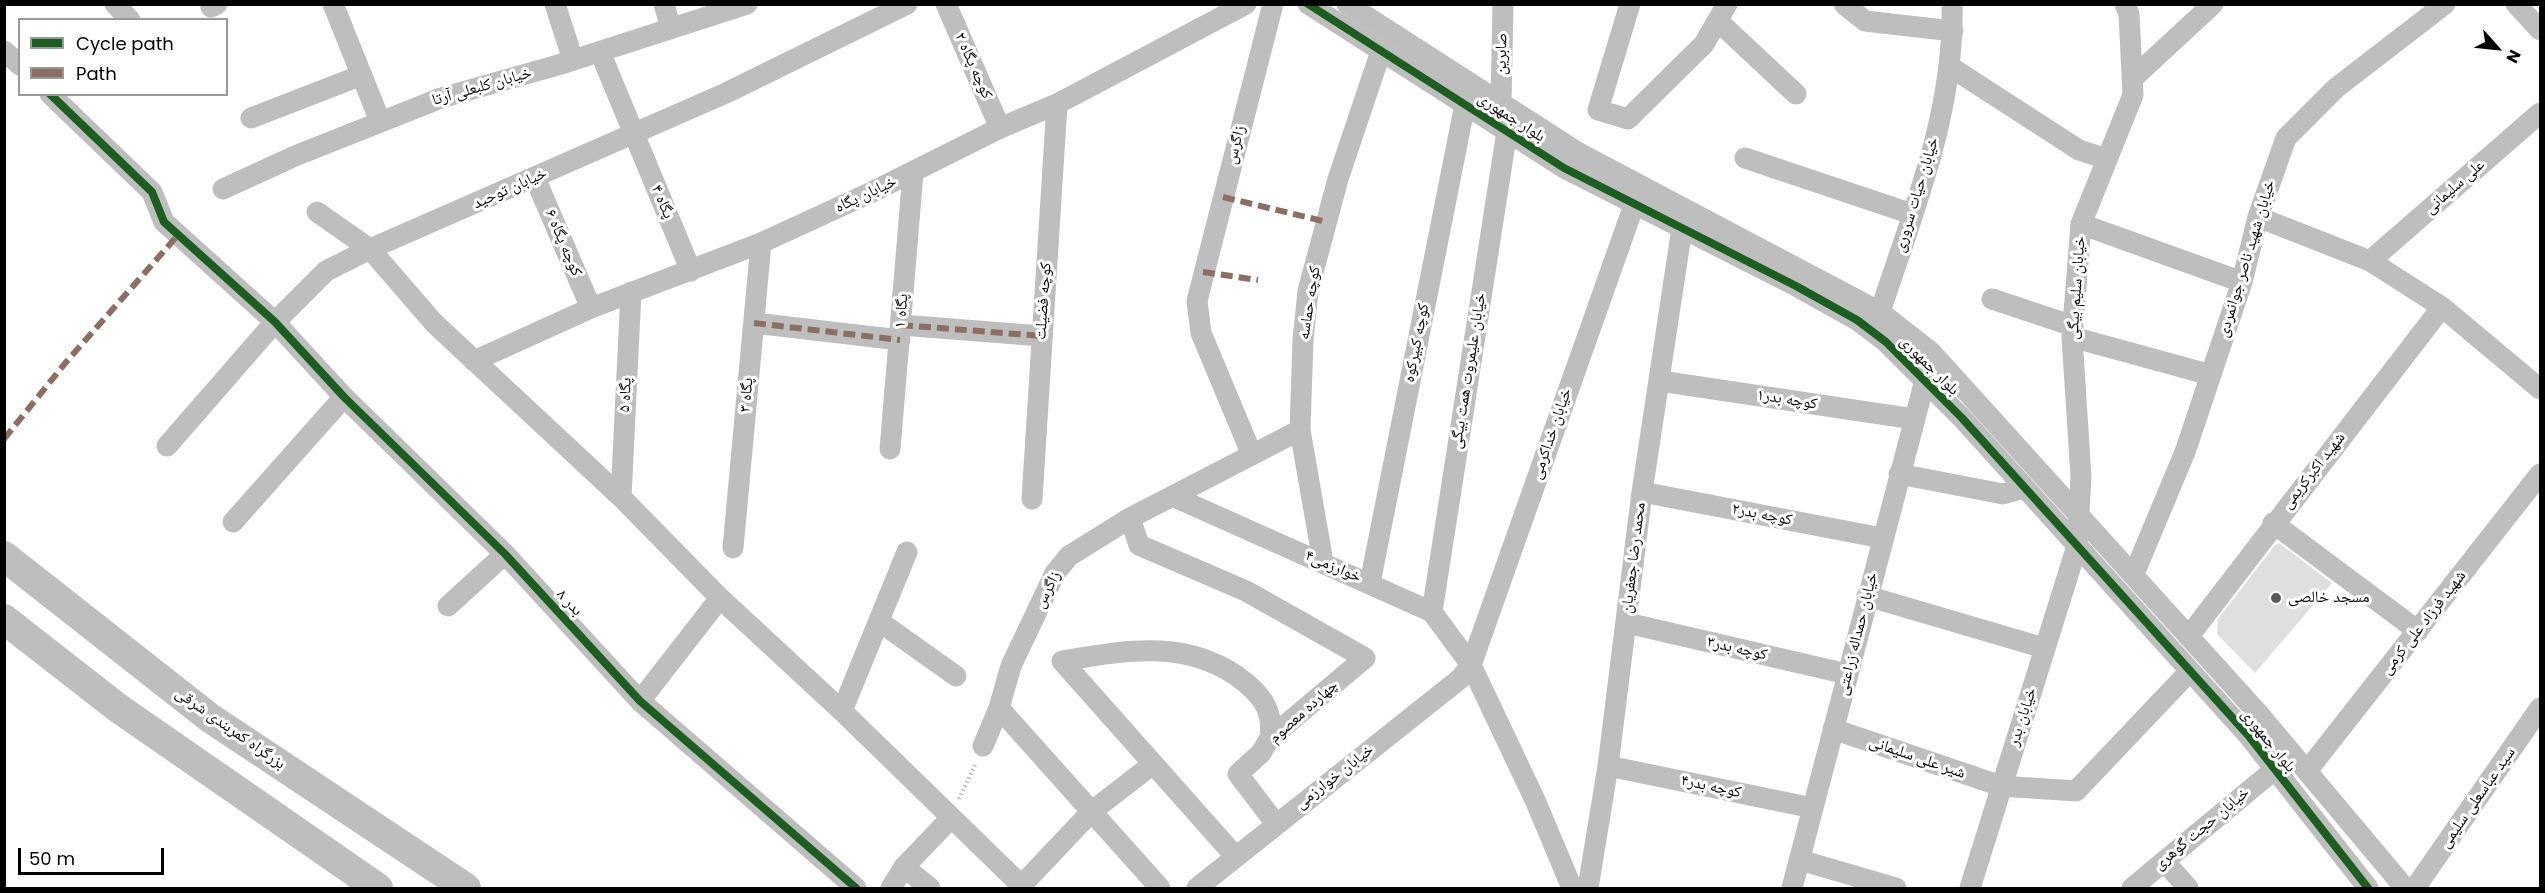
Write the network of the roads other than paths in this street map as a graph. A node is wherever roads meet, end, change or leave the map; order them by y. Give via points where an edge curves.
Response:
1 (115, 4) edge
2 (333, 4) edge
3 (555, 4) edge
4 (664, 4) edge
5 (747, 4) edge
6 (907, 4) edge
7 (946, 4) edge
8 (1246, 4) edge
9 (1273, 4) edge
10 (1308, 4) edge
11 (1347, 4) edge
12 (1503, 4) edge
13 (1629, 4) edge
14 (1844, 4) edge
15 (1952, 4) edge
16 (2125, 4) edge
17 (2213, 4) edge
18 (2445, 4) edge
19 (2516, 4) edge
20 (1723, 13) edge
21 (128, 18) edge
22 (671, 29) junction
23 (2541, 30) edge
24 (1953, 31) junction
25 (4, 51) edge
26 (1380, 51) junction
27 (600, 52) junction
28 (573, 60) junction
29 (18, 63) edge
30 (1949, 66) junction
31 (362, 75) junction
32 (2132, 79) junction
33 (1796, 94) dead end
34 (52, 96) edge
35 (1057, 104) junction
36 (1465, 104) junction
37 (1501, 104) junction
38 (2541, 113) edge
39 (251, 118) dead end
40 (380, 121) junction
41 (1000, 128) junction
42 (1507, 131) junction
43 (632, 134) junction
44 (1745, 158) dead end
45 (2107, 159) junction
46 (913, 173) junction
47 (535, 178) junction
48 (223, 189) dead end
49 (1637, 195) junction
50 (317, 212) dead end
51 (1912, 214) junction
52 (2258, 217) junction
53 (2081, 224) junction
54 (1683, 228) junction
55 (761, 243) junction
56 (370, 249) junction
57 (2370, 261) junction
58 (691, 271) junction
59 (2242, 282) junction
60 (631, 292) junction
61 (1992, 299) dead end
62 (2442, 307) junction
63 (591, 308) junction
64 (1880, 312) junction
65 (275, 322) junction
66 (754, 323) junction
67 (2073, 331) junction
68 (900, 332) junction
69 (1042, 336) junction
70 (474, 361) junction
71 (2211, 375) junction
72 (1925, 380) junction
73 (1660, 381) junction
74 (2541, 389) edge
75 (344, 397) junction
76 (1914, 419) junction
77 (1300, 430) junction
78 (167, 446) dead end
79 (890, 449) dead end
80 (1252, 455) junction
81 (1899, 474) junction
82 (2541, 474) edge
83 (2024, 488) junction
84 (1642, 492) junction
85 (1172, 496) junction
86 (621, 497) junction
87 (1032, 499) dead end
88 (2078, 514) junction
89 (1130, 518) junction
90 (233, 522) dead end
91 (2273, 523) junction
92 (1882, 538) junction
93 (2077, 546) junction
94 (732, 548) dead end
95 (907, 552) dead end
96 (505, 554) junction
97 (4, 556) edge
98 (1323, 562) junction
99 (2134, 574) junction
100 (1370, 583) junction
101 (1867, 596) junction
102 (720, 598) junction
103 (448, 606) dead end
104 (1432, 612) junction
105 (4, 619) edge
106 (880, 622) junction
107 (1627, 623) junction
108 (2418, 631) junction
109 (2189, 636) junction
110 (2044, 648) junction
111 (1471, 665) junction
112 (2190, 671) junction
113 (1847, 674) junction
114 (956, 676) dead end
115 (640, 701) junction
116 (999, 708) junction
117 (2541, 708) edge
118 (842, 711) junction
119 (1833, 729) junction
120 (1270, 738) junction
121 (983, 746) road end
122 (1153, 764) junction
123 (1608, 766) junction
124 (2274, 770) junction
125 (2307, 771) junction
126 (2001, 786) junction
127 (1813, 808) junction
128 (1091, 812) junction
129 (950, 819) junction
130 (1276, 824) junction
131 (1235, 856) junction
132 (1800, 860) junction
133 (2164, 861) junction
134 (904, 867) junction
135 (1022, 887) edge
136 (378, 888) edge
137 (466, 888) edge
138 (856, 888) edge
139 (891, 888) edge
140 (930, 888) edge
141 (1160, 888) edge
142 (1197, 888) edge
143 (1572, 888) edge
144 (1588, 888) edge
145 (1792, 888) edge
146 (1896, 888) edge
147 (1970, 888) edge
148 (2132, 888) edge
149 (2188, 888) edge
150 (2368, 888) edge
151 (2405, 888) edge
152 (2415, 888) edge

1 - 21 street
2 - 31 street
3 - 28 street
4 - 22 street
5 - 22 street, خیابان کلبعلی آرتا
6 - 43 street, خیابان توحید via 726,93
7 - 41 street, کوچه پگاه ۲
8 - 35 street, خیابان پگاه
9 - 80 street, زاگرس via 1197,301 1201,333
10 - 26 street, بلوار جمهوری
11 - 37 street, بلوار جمهوری
12 - 37 street, صابرین
13 - 20 street via 1598,110 1628,119 1704,44
14 - 24 street via 1865,21
15 - 24 street, خیابان حیات سروری
16 - 32 street, خیابان سلیم بیگی
17 - 32 street
18 - 52 street, خیابان شهید ناصر جوانمردی via 2336,88 2286,138
19 - 23 street
20 - 33 street
22 - 27 street, خیابان کلبعلی آرتا
24 - 30 street, خیابان حیات سروری
25 - 29 street
26 - 36 street, بلوار جمهوری
26 - 77 street, کوچه حماسه via 1338,179 1308,291
27 - 28 street, خیابان کلبعلی آرتا
27 - 43 street, پگاه ۴
28 - 40 street, خیابان کلبعلی آرتا via 441,98
30 - 45 street via 2079,150
30 - 51 street, خیابان حیات سروری via 1932,155
31 - 39 street
31 - 40 street
32 - 45 street, خیابان سلیم بیگی via 2133,95
34 - 65 street, بدر ۸ via 152,192 164,222
35 - 41 street, خیابان پگاه
35 - 69 street, کوچه فضیلت
36 - 42 street, بلوار جمهوری
36 - 100 street, کوچه کبیرکوه
37 - 49 street, بلوار جمهوری
38 - 57 street, علی سلیمانی
40 - 48 street, خیابان کلبعلی آرتا
41 - 46 street, خیابان پگاه
42 - 49 street, بلوار جمهوری via 1564,168
42 - 104 street, خیابان علیمروت همت بیگی
43 - 47 street, خیابان توحید
43 - 58 street, پگاه ۴
44 - 51 street
45 - 53 street, خیابان سلیم بیگی
46 - 55 street, خیابان پگاه
46 - 68 street, پگاه ۱
47 - 56 street, خیابان توحید
47 - 63 street, کوچه پگاه ۶
49 - 54 street, بلوار جمهوری
49 - 64 street, بلوار جمهوری
49 - 111 street, خیابان خداکرمی
50 - 56 street
51 - 64 street, خیابان حیات سروری
52 - 57 street
52 - 59 street, خیابان شهید ناصر جوانمردی
53 - 59 street
53 - 67 street, خیابان سلیم بیگی
54 - 72 street, بلوار جمهوری via 1857,320
54 - 73 street, محمد رضا جعفریان
55 - 58 street, خیابان پگاه
55 - 66 street, پگاه ۳
56 - 65 street, خیابان توحید via 326,271
56 - 70 street via 434,323
57 - 62 street
58 - 60 street, خیابان پگاه
59 - 71 street, خیابان شهید ناصر جوانمردی
60 - 63 street, خیابان پگاه
60 - 86 street, پگاه ۵
61 - 67 street
62 - 74 street
62 - 91 street, شهید اکبرکریمی
63 - 70 street, خیابان پگاه
64 - 88 street, بلوار جمهوری via 1931,352
65 - 75 street, بدر ۸
65 - 78 street, خیابان توحید
66 - 68 street
66 - 94 street, پگاه ۳
67 - 71 street
67 - 88 street, خیابان سلیم بیگی via 2081,477
68 - 69 street
68 - 79 street, پگاه ۱
69 - 87 street, کوچه فضیلت
70 - 86 street
71 - 99 street, خیابان شهید ناصر جوانمردی via 2186,452
72 - 76 street, خیابان حمداله زراعتی
72 - 83 street, بلوار جمهوری
73 - 76 street, کوچه بدر۱
73 - 84 street, محمد رضا جعفریان
75 - 90 street
75 - 96 street, بدر ۸
76 - 81 street, خیابان حمداله زراعتی
77 - 80 street, زاگرس
77 - 98 street, کوچه حماسه
80 - 85 street, زاگرس
81 - 83 street via 2003,494
81 - 92 street, خیابان حمداله زراعتی
82 - 108 street, شهید فرزاد علی کرمی
83 - 93 street, بلوار جمهوری
84 - 92 street, کوچه بدر۲
84 - 107 street, محمد رضا جعفریان
85 - 89 street, زاگرس
85 - 98 street, خوارزمی۴
86 - 102 street
88 - 93 street, خیابان سلیم بیگی
88 - 99 street, بلوار جمهوری
89 - 116 street, زاگرس via 1069,556 1055,573 1011,666
89 - 120 street, چهارده معصوم via 1140,544 1246,591 1365,658
91 - 108 street
91 - 109 street, شهید اکبرکریمی
92 - 101 street, خیابان حمداله زراعتی
93 - 110 street, خیابان بدر
93 - 112 street, بلوار جمهوری
95 - 106 street
96 - 103 street
96 - 115 street, بدر ۸
97 - 137 highway, بزرگراه کمربندی شرقی via 210,718
98 - 100 street, خوارزمی۴
99 - 109 street, بلوار جمهوری
100 - 104 street, خوارزمی۴
101 - 110 street
101 - 113 street, خیابان حمداله زراعتی
102 - 115 street
102 - 118 street
104 - 111 street, خوارزمی۴
105 - 136 highway via 118,708
106 - 114 street
106 - 118 street
107 - 113 street, کوچه بدر۳
107 - 123 street, محمد رضا جعفریان
108 - 125 street, شهید فرزاد علی کرمی
109 - 125 street, بلوار جمهوری
110 - 126 street, خیابان بدر
111 - 130 street, خیابان خوارزمی via 1461,678
111 - 143 street, خوارزمی۴
112 - 124 street, بلوار جمهوری
112 - 126 street, شیر علی سلیمانی via 2076,791
113 - 119 street, خیابان حمداله زراعتی
115 - 138 street, بدر ۸
116 - 121 street, زاگرس
116 - 128 street
117 - 152 street, سید عباسعلی سلیمی
118 - 129 street
119 - 126 street, شیر علی سلیمانی
119 - 127 street, خیابان حمداله زراعتی
120 - 122 street via 1272,720 1257,692 1209,659 1192,653 1119,651 1062,661
120 - 130 street, چهارده معصوم via 1261,753 1238,774
122 - 128 street
122 - 131 street
123 - 127 street, کوچه بدر۴
123 - 144 street, محمد رضا جعفریان
124 - 133 street, خیابان حجت گوهری
124 - 150 street, بلوار جمهوری
125 - 151 street, بلوار جمهوری
126 - 147 street, خیابان بدر
127 - 132 street, خیابان حمداله زراعتی
128 - 135 street
128 - 141 street
129 - 134 street
129 - 135 street
130 - 131 street, خیابان خوارزمی
131 - 142 street, خیابان خوارزمی
132 - 145 street, خیابان حمداله زراعتی
132 - 146 street
133 - 148 street, خیابان حجت گوهری
133 - 149 street
134 - 139 street
134 - 140 street

